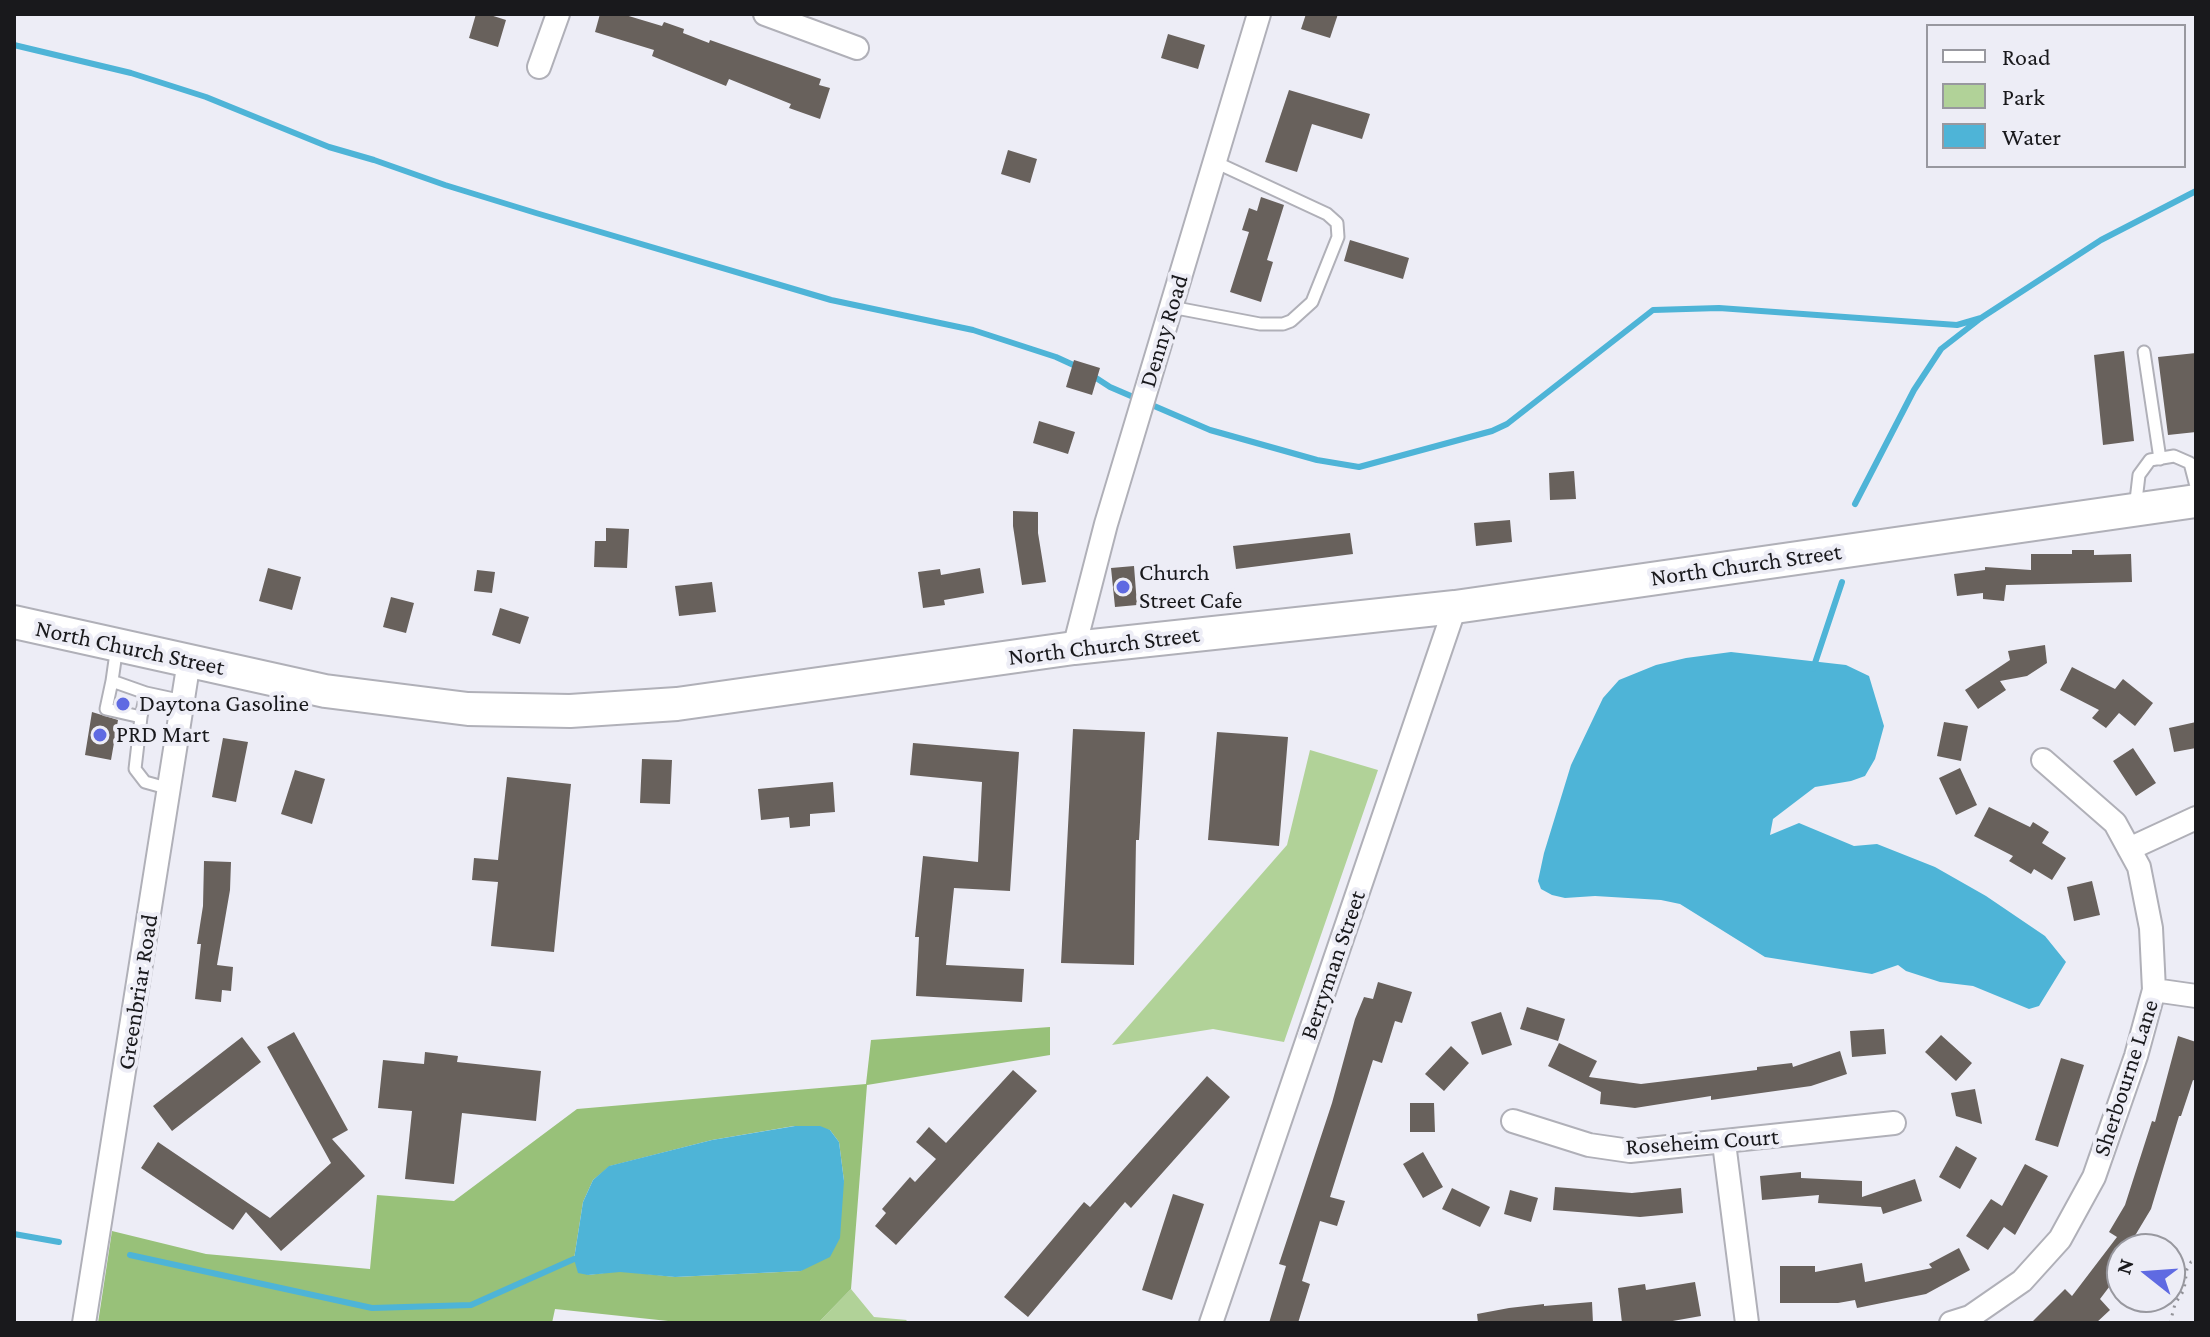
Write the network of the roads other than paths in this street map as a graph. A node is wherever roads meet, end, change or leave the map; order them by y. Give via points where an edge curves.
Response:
1 (558, 14) edge
2 (765, 14) edge
3 (1259, 14) edge
4 (857, 48) dead end
5 (539, 67) dead end
6 (1215, 162) junction
7 (1171, 307) junction
8 (2144, 352) dead end
9 (2160, 459) junction
10 (2193, 463) edge
11 (2196, 486) edge
12 (2196, 501) edge
13 (2135, 509) junction
14 (1455, 607) junction
15 (14, 622) edge
16 (117, 645) junction
17 (1074, 648) junction
18 (189, 661) junction
19 (112, 681) junction
20 (146, 693) junction
21 (183, 701) junction
22 (141, 717) junction
23 (2043, 760) dead end
24 (170, 789) junction
25 (2196, 818) edge
26 (2129, 849) junction
27 (2154, 990) junction
28 (2196, 996) edge
29 (1513, 1121) dead end
30 (1894, 1123) dead end
31 (1724, 1143) junction
32 (84, 1323) edge
33 (1211, 1323) edge
34 (1747, 1323) edge
35 (1951, 1323) edge

1 - 5 street
2 - 4 street
3 - 6 street, Denny Road
6 - 7 street, Denny Road
6 - 7 lane via 1327,214 1337,223 1338,237 1312,302 1291,321 1260,324
7 - 17 street, Denny Road
8 - 9 lane
9 - 10 lane via 2174,456
9 - 13 lane via 2150,460 2139,475
10 - 11 lane
12 - 13 main road, North Church Street
13 - 14 main road, North Church Street
14 - 17 main road, North Church Street
14 - 33 street, Berryman Street
15 - 16 main road, North Church Street
16 - 18 main road, North Church Street
16 - 19 lane
17 - 18 main road, North Church Street via 677,704 570,711 401,702
18 - 21 street, Greenbriar Road
19 - 20 lane
19 - 22 lane via 106,709
20 - 21 lane
20 - 22 lane
21 - 24 street, Greenbriar Road
22 - 24 lane via 135,769 145,782
23 - 26 street, Sherbourne Lane via 2115,823
24 - 32 street, Greenbriar Road
25 - 26 street
26 - 27 street, Sherbourne Lane via 2139,867 2151,928
27 - 28 street
27 - 35 street, Sherbourne Lane via 2094,1177 2060,1239 2022,1281 1970,1317
29 - 31 street, Roseheim Court via 1589,1145 1630,1151
30 - 31 street, Roseheim Court
31 - 34 street

